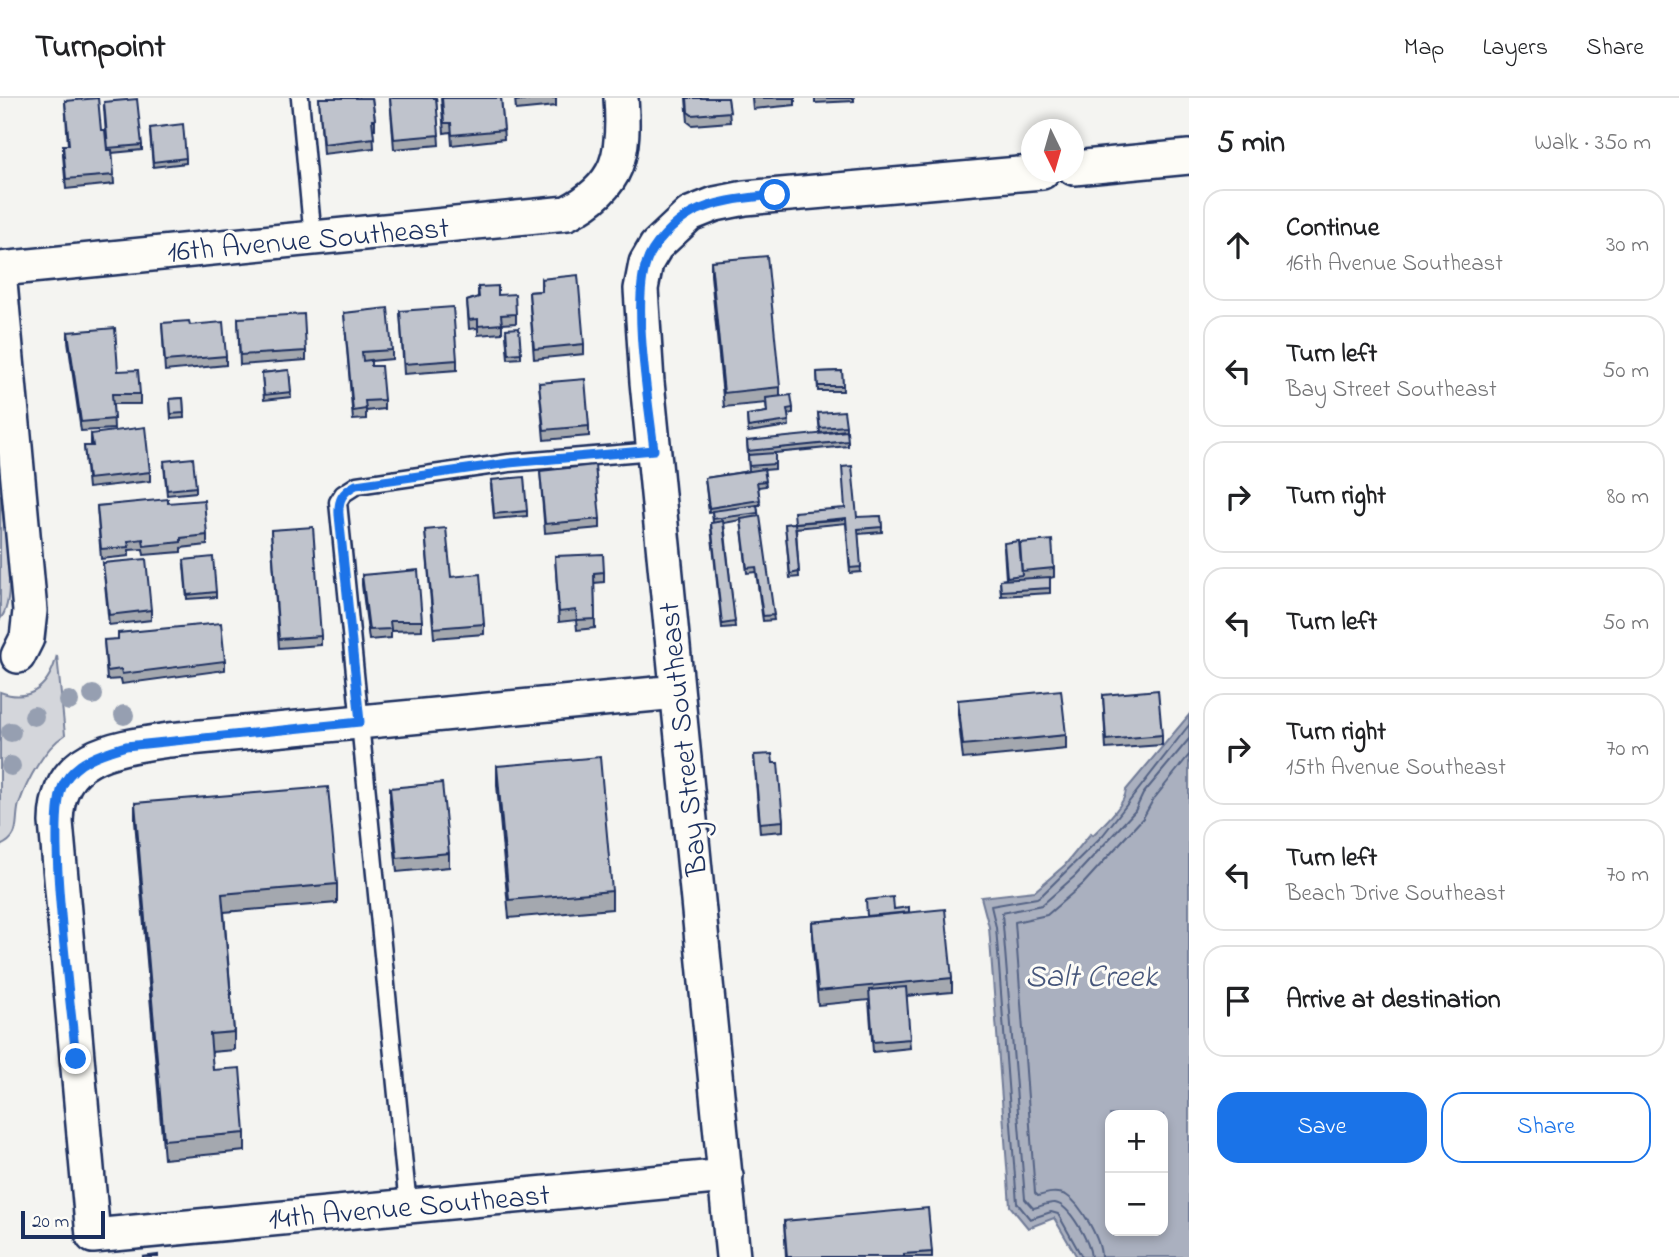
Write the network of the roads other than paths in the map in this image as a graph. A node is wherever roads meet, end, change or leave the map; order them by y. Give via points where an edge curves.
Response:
1 (300, 98) edge
2 (621, 98) edge
3 (1189, 157) edge
4 (1084, 167) edge
5 (1021, 174) edge
6 (313, 239) junction
7 (0, 269) edge
8 (0, 282) edge
9 (654, 450) junction
10 (18, 656) dead end
11 (677, 692) junction
12 (360, 722) junction
13 (726, 1176) junction
14 (408, 1206) junction
15 (93, 1247) edge
16 (733, 1257) edge

1 - 6 lane
2 - 6 street, 16th Avenue Southeast via 623,138 614,174 583,205 556,216
3 - 4 street
5 - 9 street, Bay Street Southeast via 745,198 690,214 670,230 646,263 641,289
6 - 7 street, 16th Avenue Southeast
8 - 10 street via 30,611 27,638
9 - 11 street, Bay Street Southeast
9 - 12 lane via 509,463 356,485 343,494 338,502
11 - 12 street
11 - 13 street, Bay Street Southeast
12 - 14 lane
12 - 15 street via 126,746 99,754 79,766 64,783 56,822
13 - 14 street, 14th Avenue Southeast
13 - 16 street, Bay Street Southeast
14 - 15 street, 14th Avenue Southeast

